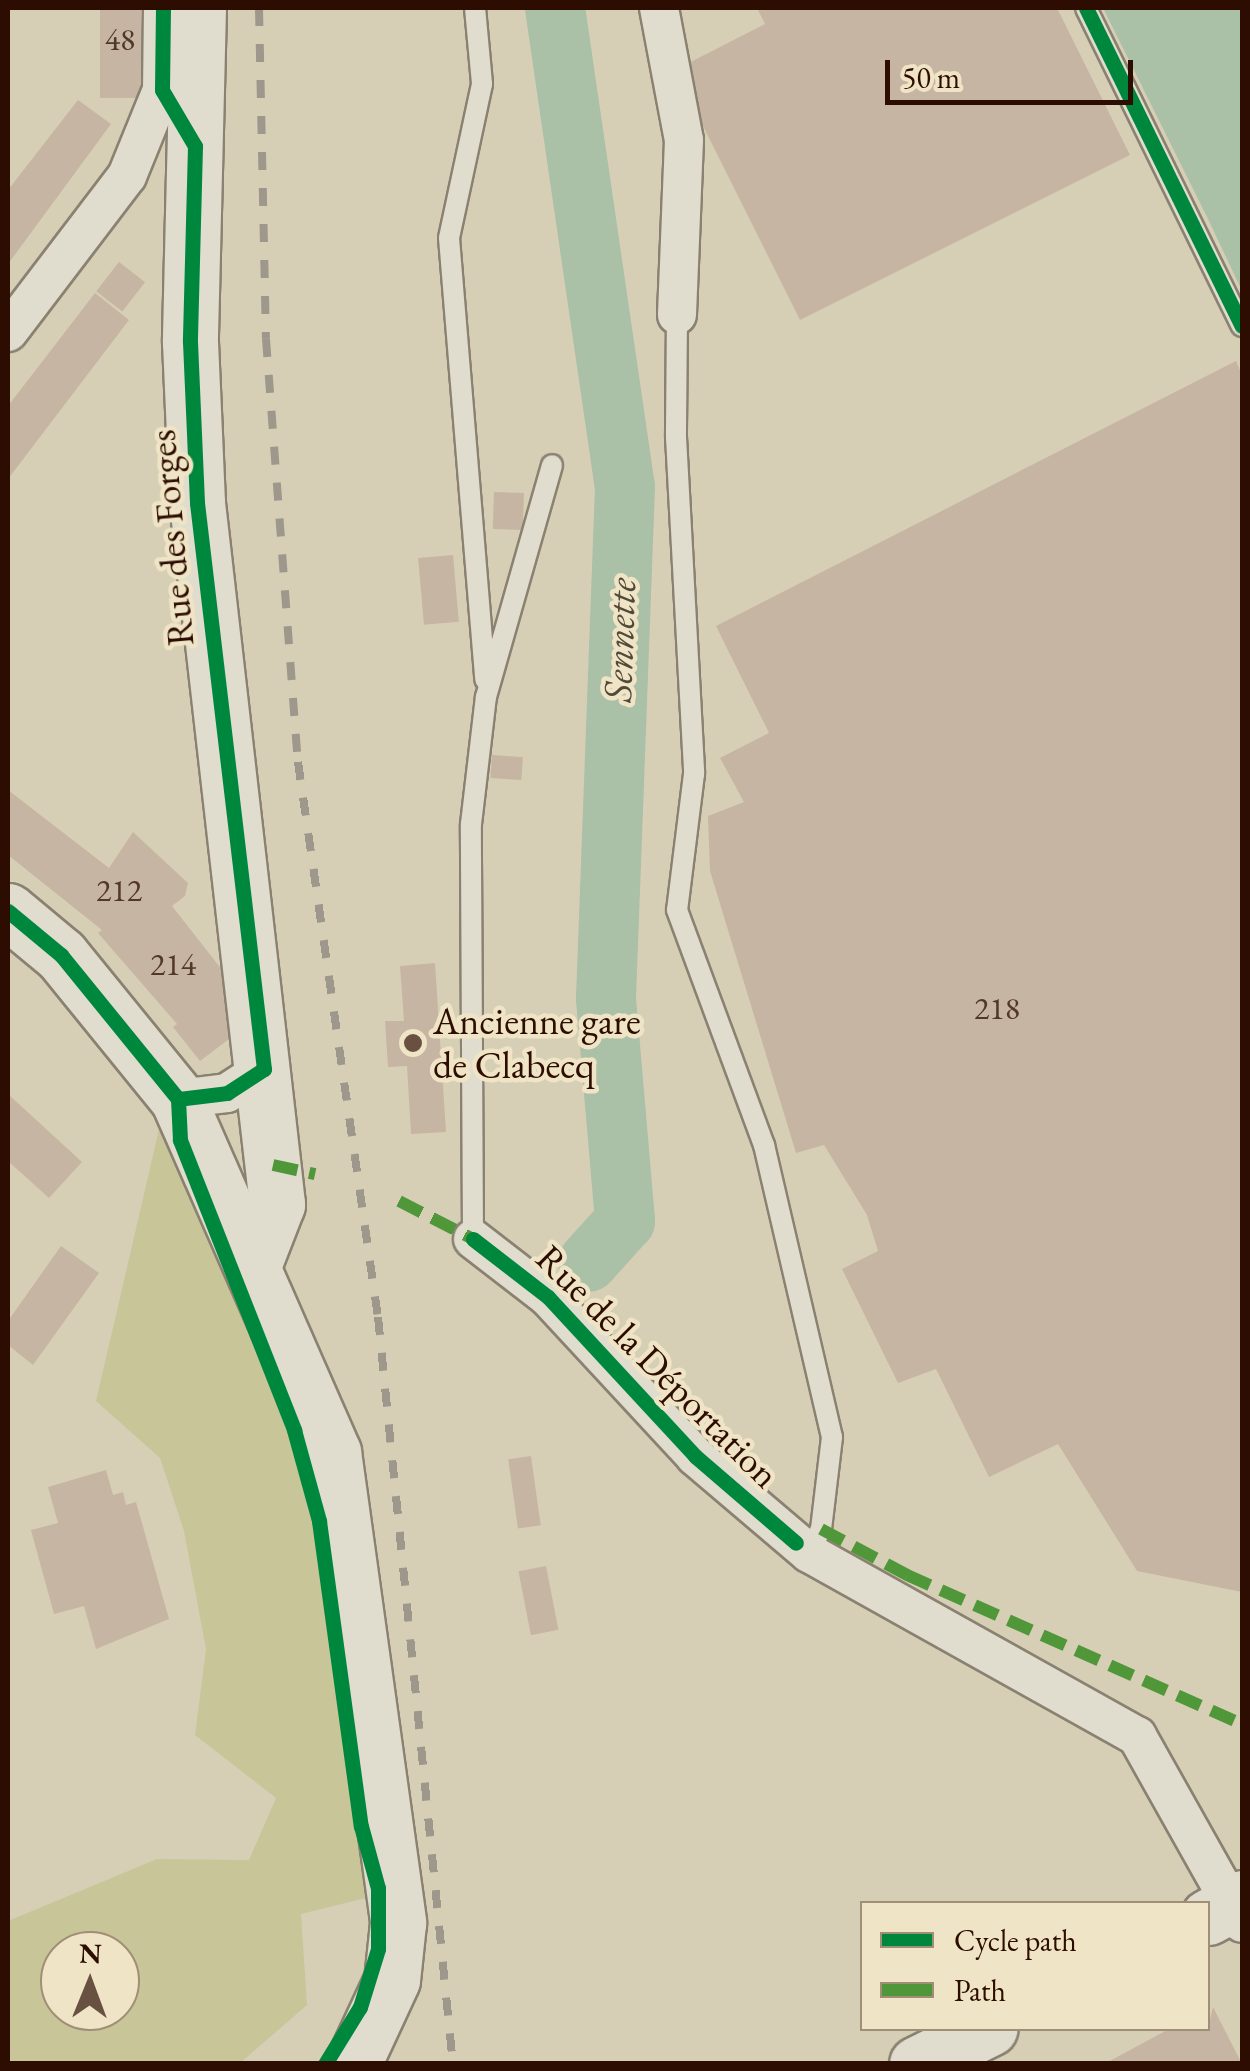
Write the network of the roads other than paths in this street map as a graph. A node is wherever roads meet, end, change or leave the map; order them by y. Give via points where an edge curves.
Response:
1 (164, 8) edge
2 (198, 8) edge
3 (475, 8) edge
4 (659, 8) edge
5 (1086, 8) edge
6 (162, 90) junction
7 (196, 146) junction
8 (677, 315) joint
9 (1242, 326) edge
10 (8, 332) edge
11 (552, 465) dead end
12 (486, 697) junction
13 (8, 912) edge
14 (264, 1069) junction
15 (178, 1099) junction
16 (473, 1239) joint
17 (253, 1266) junction
18 (809, 1553) junction
19 (1230, 1910) edge
20 (984, 2031) edge
21 (353, 2064) edge
22 (917, 2064) edge

1 - 6 street
2 - 7 main road, Rue des Forges
3 - 12 lane via 482,84 449,238
4 - 8 street via 684,140
5 - 9 lane
6 - 7 street
6 - 10 street via 127,176
7 - 14 main road, Rue des Forges via 190,342 197,503
8 - 18 lane via 676,436 694,774 677,910 764,1146 832,1437 821,1529
11 - 12 lane
12 - 16 lane via 471,824
13 - 15 main road via 61,955
14 - 15 street via 227,1093
14 - 17 main road, Rue des Forges via 277,1204
15 - 17 main road
16 - 18 street, Rue de la Déportation via 516,1268 694,1456
17 - 21 main road via 332,1452 394,1866 392,1980
18 - 19 street, Rue de la Déportation via 1137,1736
20 - 22 main road

